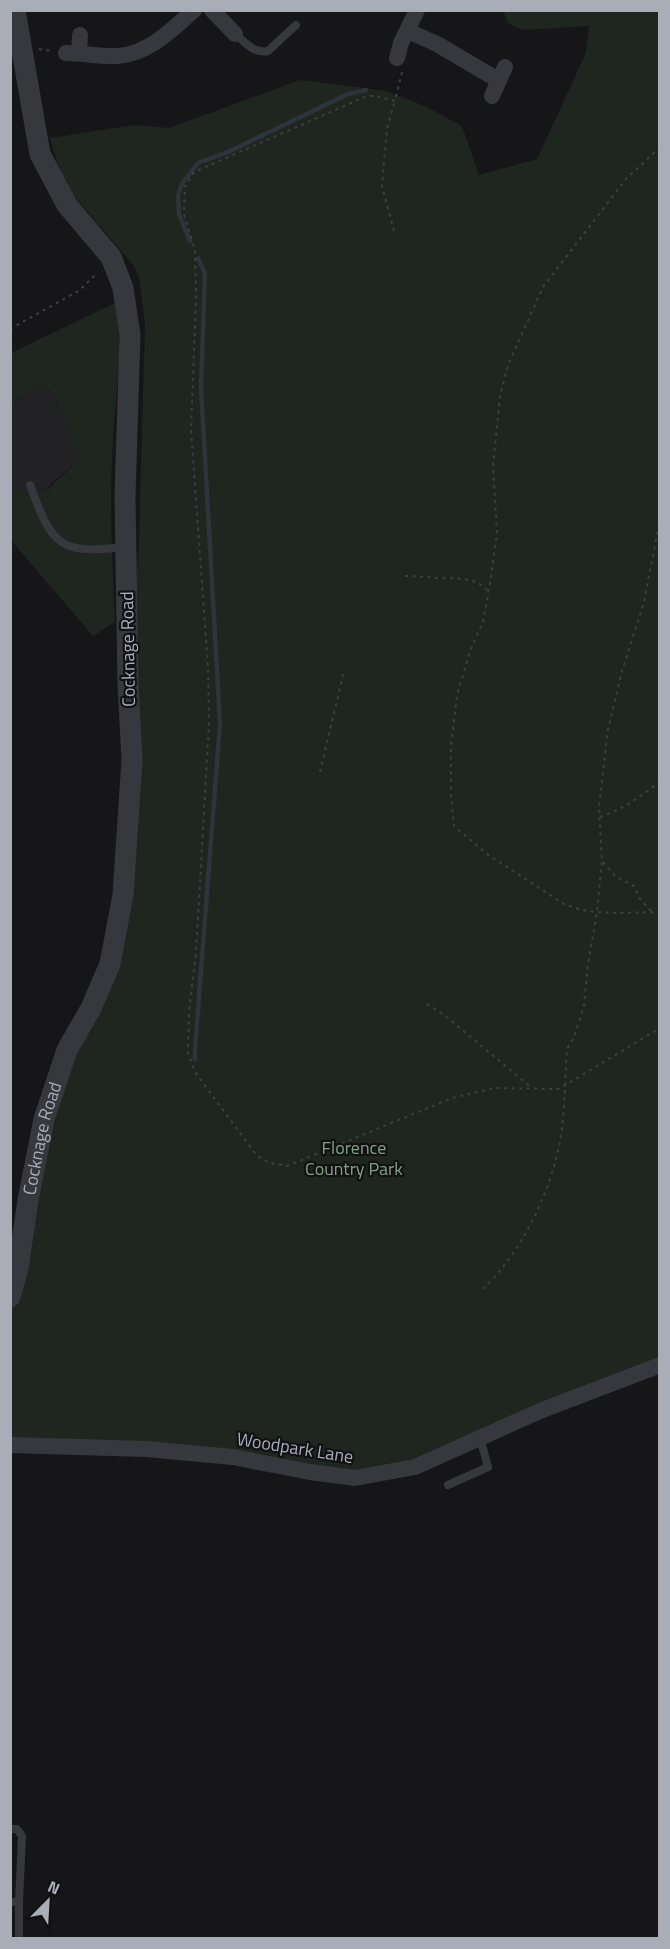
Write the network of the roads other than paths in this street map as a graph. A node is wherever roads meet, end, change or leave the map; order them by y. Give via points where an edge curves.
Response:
1 (15, 10) edge
2 (194, 10) edge
3 (212, 10) edge
4 (417, 10) edge
5 (296, 25) dead end
6 (408, 31) junction
7 (235, 34) joint
8 (80, 35) dead end
9 (397, 58) road end
10 (498, 81) dead end
11 (30, 485) dead end
12 (126, 547) junction
13 (10, 1297) edge
14 (660, 1365) edge
15 (480, 1438) junction
16 (10, 1445) edge
17 (448, 1485) dead end
18 (10, 1829) edge
19 (15, 1902) edge
20 (20, 1938) edge

1 - 12 street, Cocknage Road via 40,154 67,205 111,257 123,288 130,335
2 - 8 street via 140,52 117,56 73,53
3 - 7 street
4 - 6 street
5 - 7 lane via 264,52 252,49
6 - 9 street
6 - 10 street
11 - 12 lane via 40,513 60,542 80,550
12 - 13 street, Cocknage Road via 132,760 123,895 110,964 67,1050 44,1119
14 - 15 street, Woodpark Lane
15 - 16 street, Woodpark Lane via 415,1467 354,1478 233,1457 146,1449
15 - 17 lane via 488,1467
18 - 19 lane via 17,1829 22,1836
19 - 20 lane

